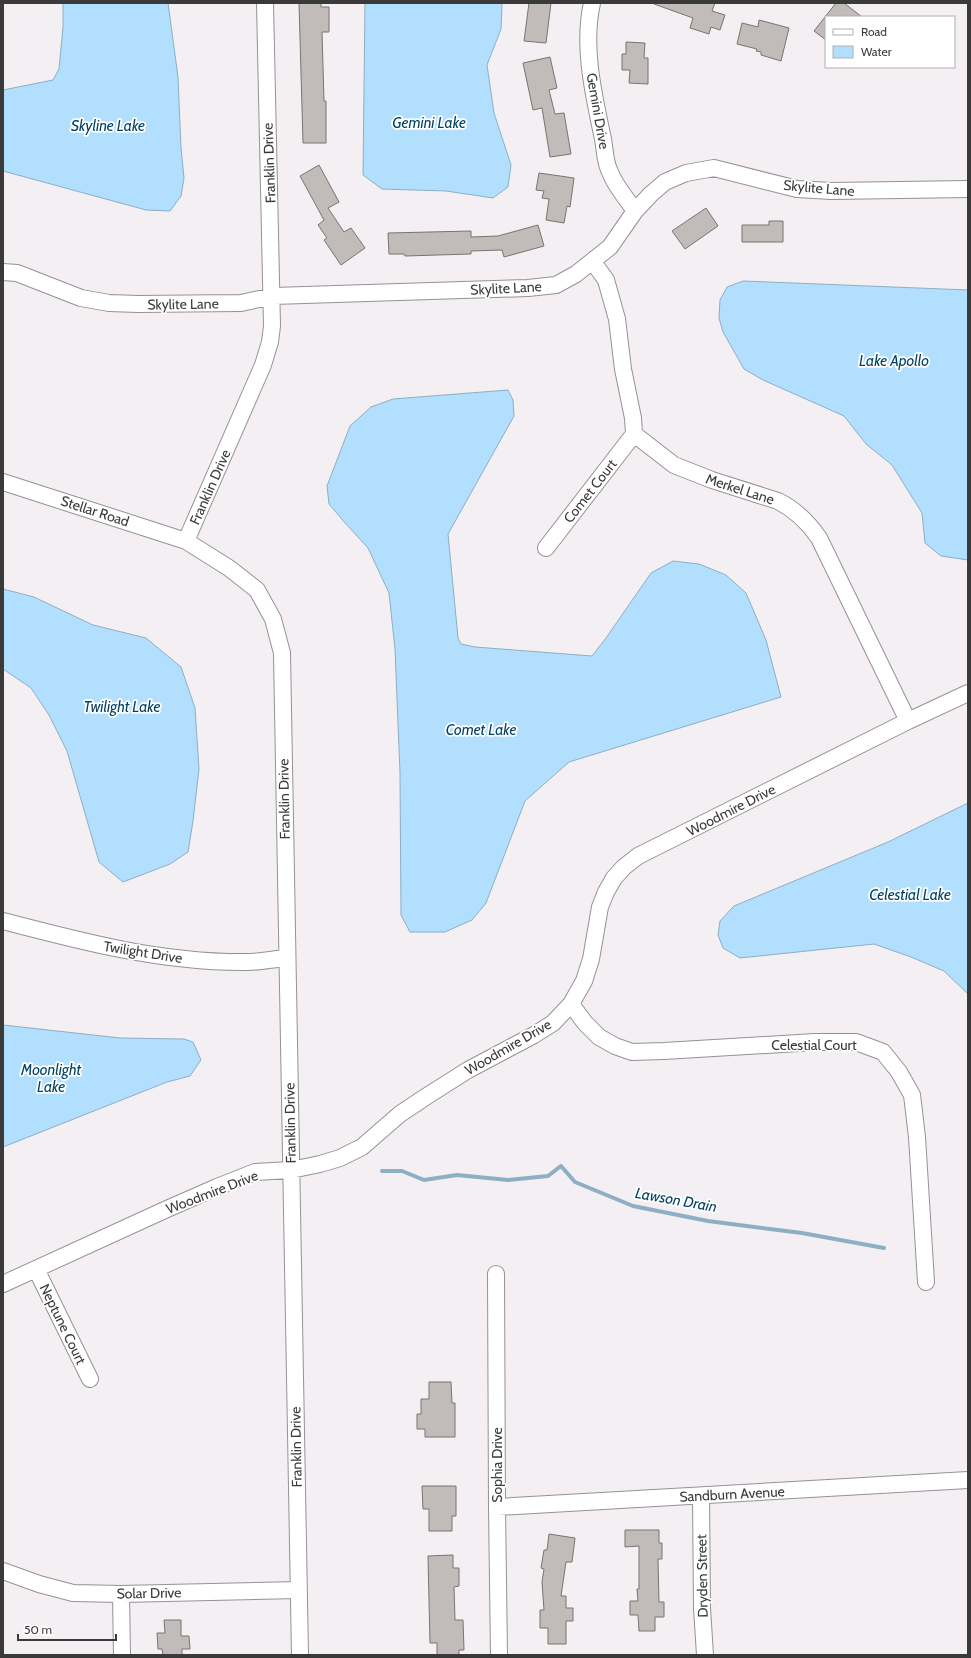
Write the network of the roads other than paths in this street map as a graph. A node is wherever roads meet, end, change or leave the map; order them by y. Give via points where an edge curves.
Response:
1 (265, 3) edge
2 (592, 3) edge
3 (968, 189) edge
4 (635, 211) junction
5 (593, 262) junction
6 (3, 272) edge
7 (273, 296) junction
8 (634, 434) junction
9 (3, 482) edge
10 (186, 541) junction
11 (546, 548) dead end
12 (968, 693) edge
13 (908, 721) junction
14 (3, 921) edge
15 (286, 958) junction
16 (571, 1004) junction
17 (291, 1170) junction
18 (36, 1269) junction
19 (496, 1274) dead end
20 (926, 1282) dead end
21 (3, 1284) edge
22 (90, 1379) dead end
23 (968, 1480) edge
24 (701, 1496) junction
25 (497, 1507) junction
26 (3, 1571) edge
27 (298, 1590) junction
28 (122, 1594) junction
29 (122, 1655) edge
30 (300, 1655) edge
31 (499, 1655) edge
32 (705, 1655) edge

1 - 7 street, Franklin Drive
2 - 4 street, Gemini Drive via 589,14 591,78 609,172
3 - 4 street, Skylite Lane via 871,192 797,189 712,168 686,173 666,182
4 - 5 street, Skylite Lane via 610,246
5 - 7 street, Skylite Lane via 556,285
5 - 8 street via 606,280 617,319
6 - 7 street, Skylite Lane via 17,273 81,298 109,303 240,303
7 - 10 street, Franklin Drive via 270,342 263,365
8 - 11 street, Comet Court
8 - 13 street, Merkel Lane via 674,465 778,501 789,506 808,524 819,538
9 - 10 street, Stellar Road
10 - 15 street, Franklin Drive via 229,568 257,590 273,619 282,653
12 - 13 street, Woodmire Drive
13 - 16 street, Woodmire Drive via 638,856 624,867 614,878 600,907 591,959 584,981
14 - 15 street, Twilight Drive via 144,954 247,962
15 - 17 street, Franklin Drive
16 - 17 street, Woodmire Drive via 553,1023 468,1070 400,1114 362,1147 340,1158
16 - 20 street, Celestial Court via 599,1037 632,1052 815,1042 856,1042 882,1052 899,1072 912,1096
17 - 18 street, Woodmire Drive via 255,1172 223,1184
17 - 27 street, Franklin Drive
18 - 21 street, Woodmire Drive
18 - 22 street, Neptune Court
19 - 25 street, Sophia Drive
23 - 24 street, Sandburn Avenue
24 - 25 street, Sandburn Avenue
24 - 32 street, Dryden Street
25 - 31 street, Sophia Drive
26 - 28 street, Solar Drive via 73,1593
27 - 28 street, Solar Drive
27 - 30 street, Franklin Drive
28 - 29 street

